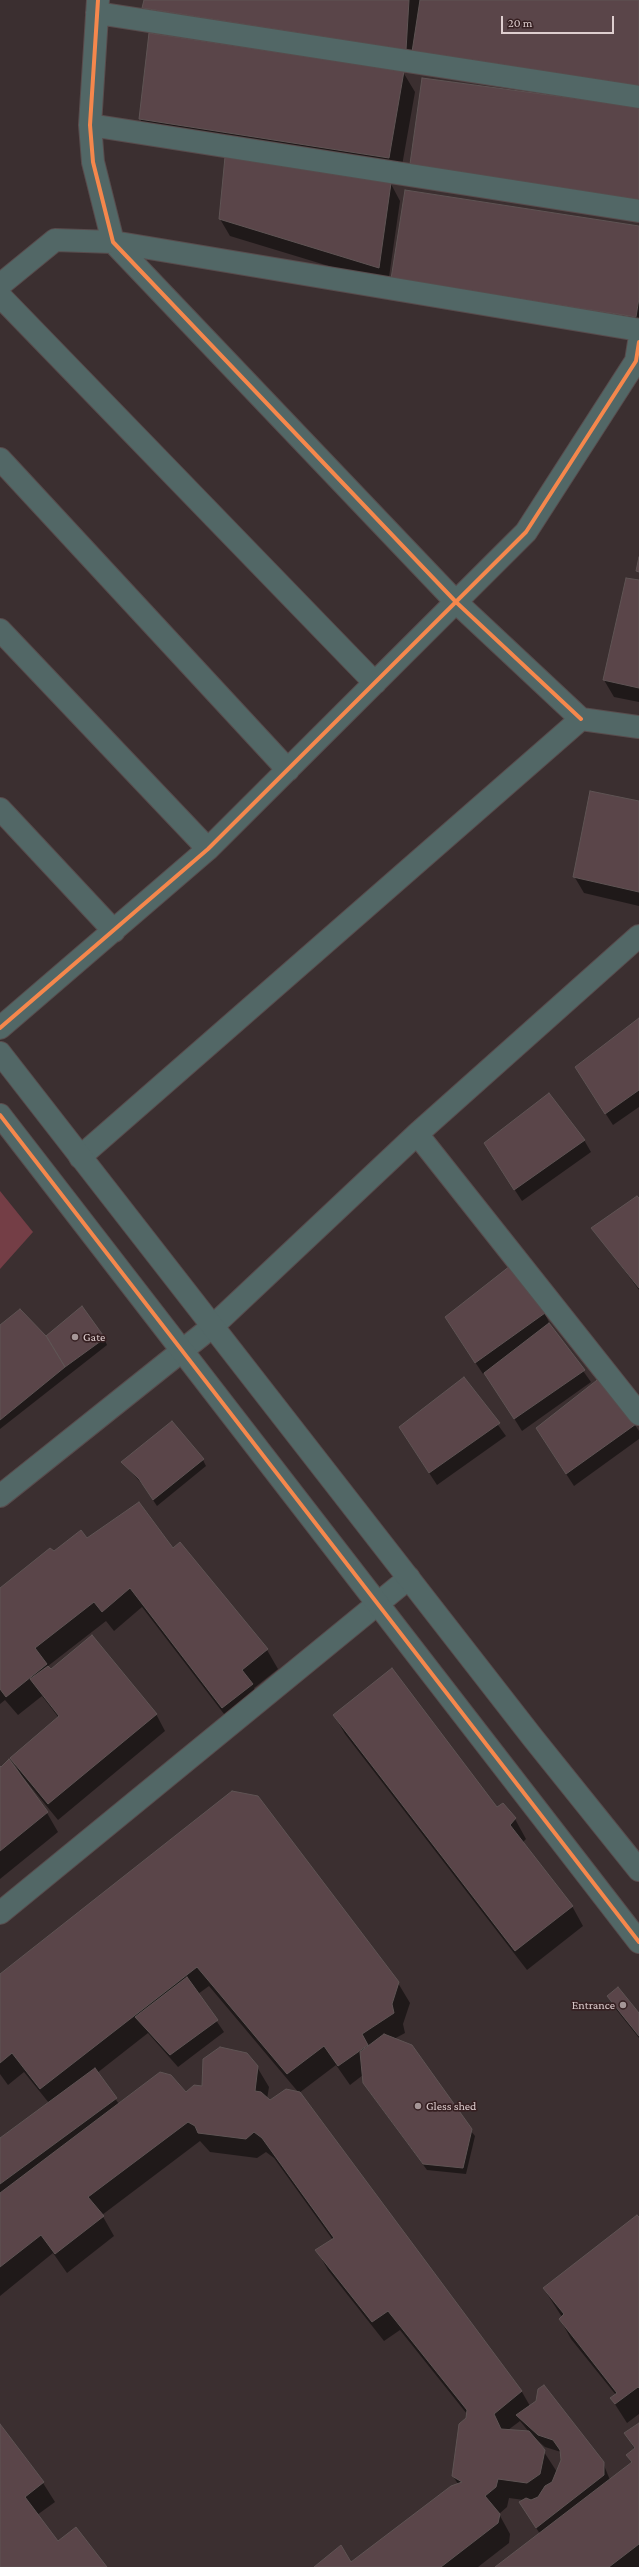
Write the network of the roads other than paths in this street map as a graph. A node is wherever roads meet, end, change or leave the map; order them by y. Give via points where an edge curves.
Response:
1 (98, 7) edge
2 (639, 97) edge
3 (90, 125) junction
4 (639, 211) edge
5 (113, 242) junction
6 (0, 285) edge
7 (0, 296) edge
8 (639, 330) edge
9 (639, 342) edge
10 (0, 459) edge
11 (456, 602) junction
12 (0, 630) edge
13 (375, 683) junction
14 (581, 719) junction
15 (639, 727) edge
16 (288, 770) junction
17 (0, 809) edge
18 (208, 850) junction
19 (114, 931) junction
20 (639, 936) edge
21 (0, 1028) edge
22 (0, 1053) edge
23 (0, 1115) edge
24 (417, 1134) junction
25 (80, 1157) junction
26 (213, 1326) junction
27 (182, 1351) junction
28 (639, 1414) edge
29 (0, 1496) edge
30 (409, 1578) junction
31 (378, 1604) junction
32 (639, 1870) edge
33 (0, 1913) edge
34 (637, 1937) edge

1 - 2 street
1 - 3 street
3 - 4 street
3 - 5 street via 93,162
5 - 6 street via 55,240
5 - 8 street
5 - 11 street
7 - 13 street
9 - 11 street via 636,361 526,532
10 - 16 street
11 - 13 street
11 - 14 street
12 - 18 street
13 - 16 street
14 - 15 street
14 - 25 street
16 - 18 street
17 - 19 street
18 - 19 street
19 - 21 street
20 - 24 street
22 - 25 street
23 - 27 street
24 - 26 street
24 - 28 street
25 - 26 street
26 - 27 street
26 - 30 street
27 - 29 street
27 - 31 street
30 - 31 street
30 - 32 street
31 - 33 street
31 - 34 street

